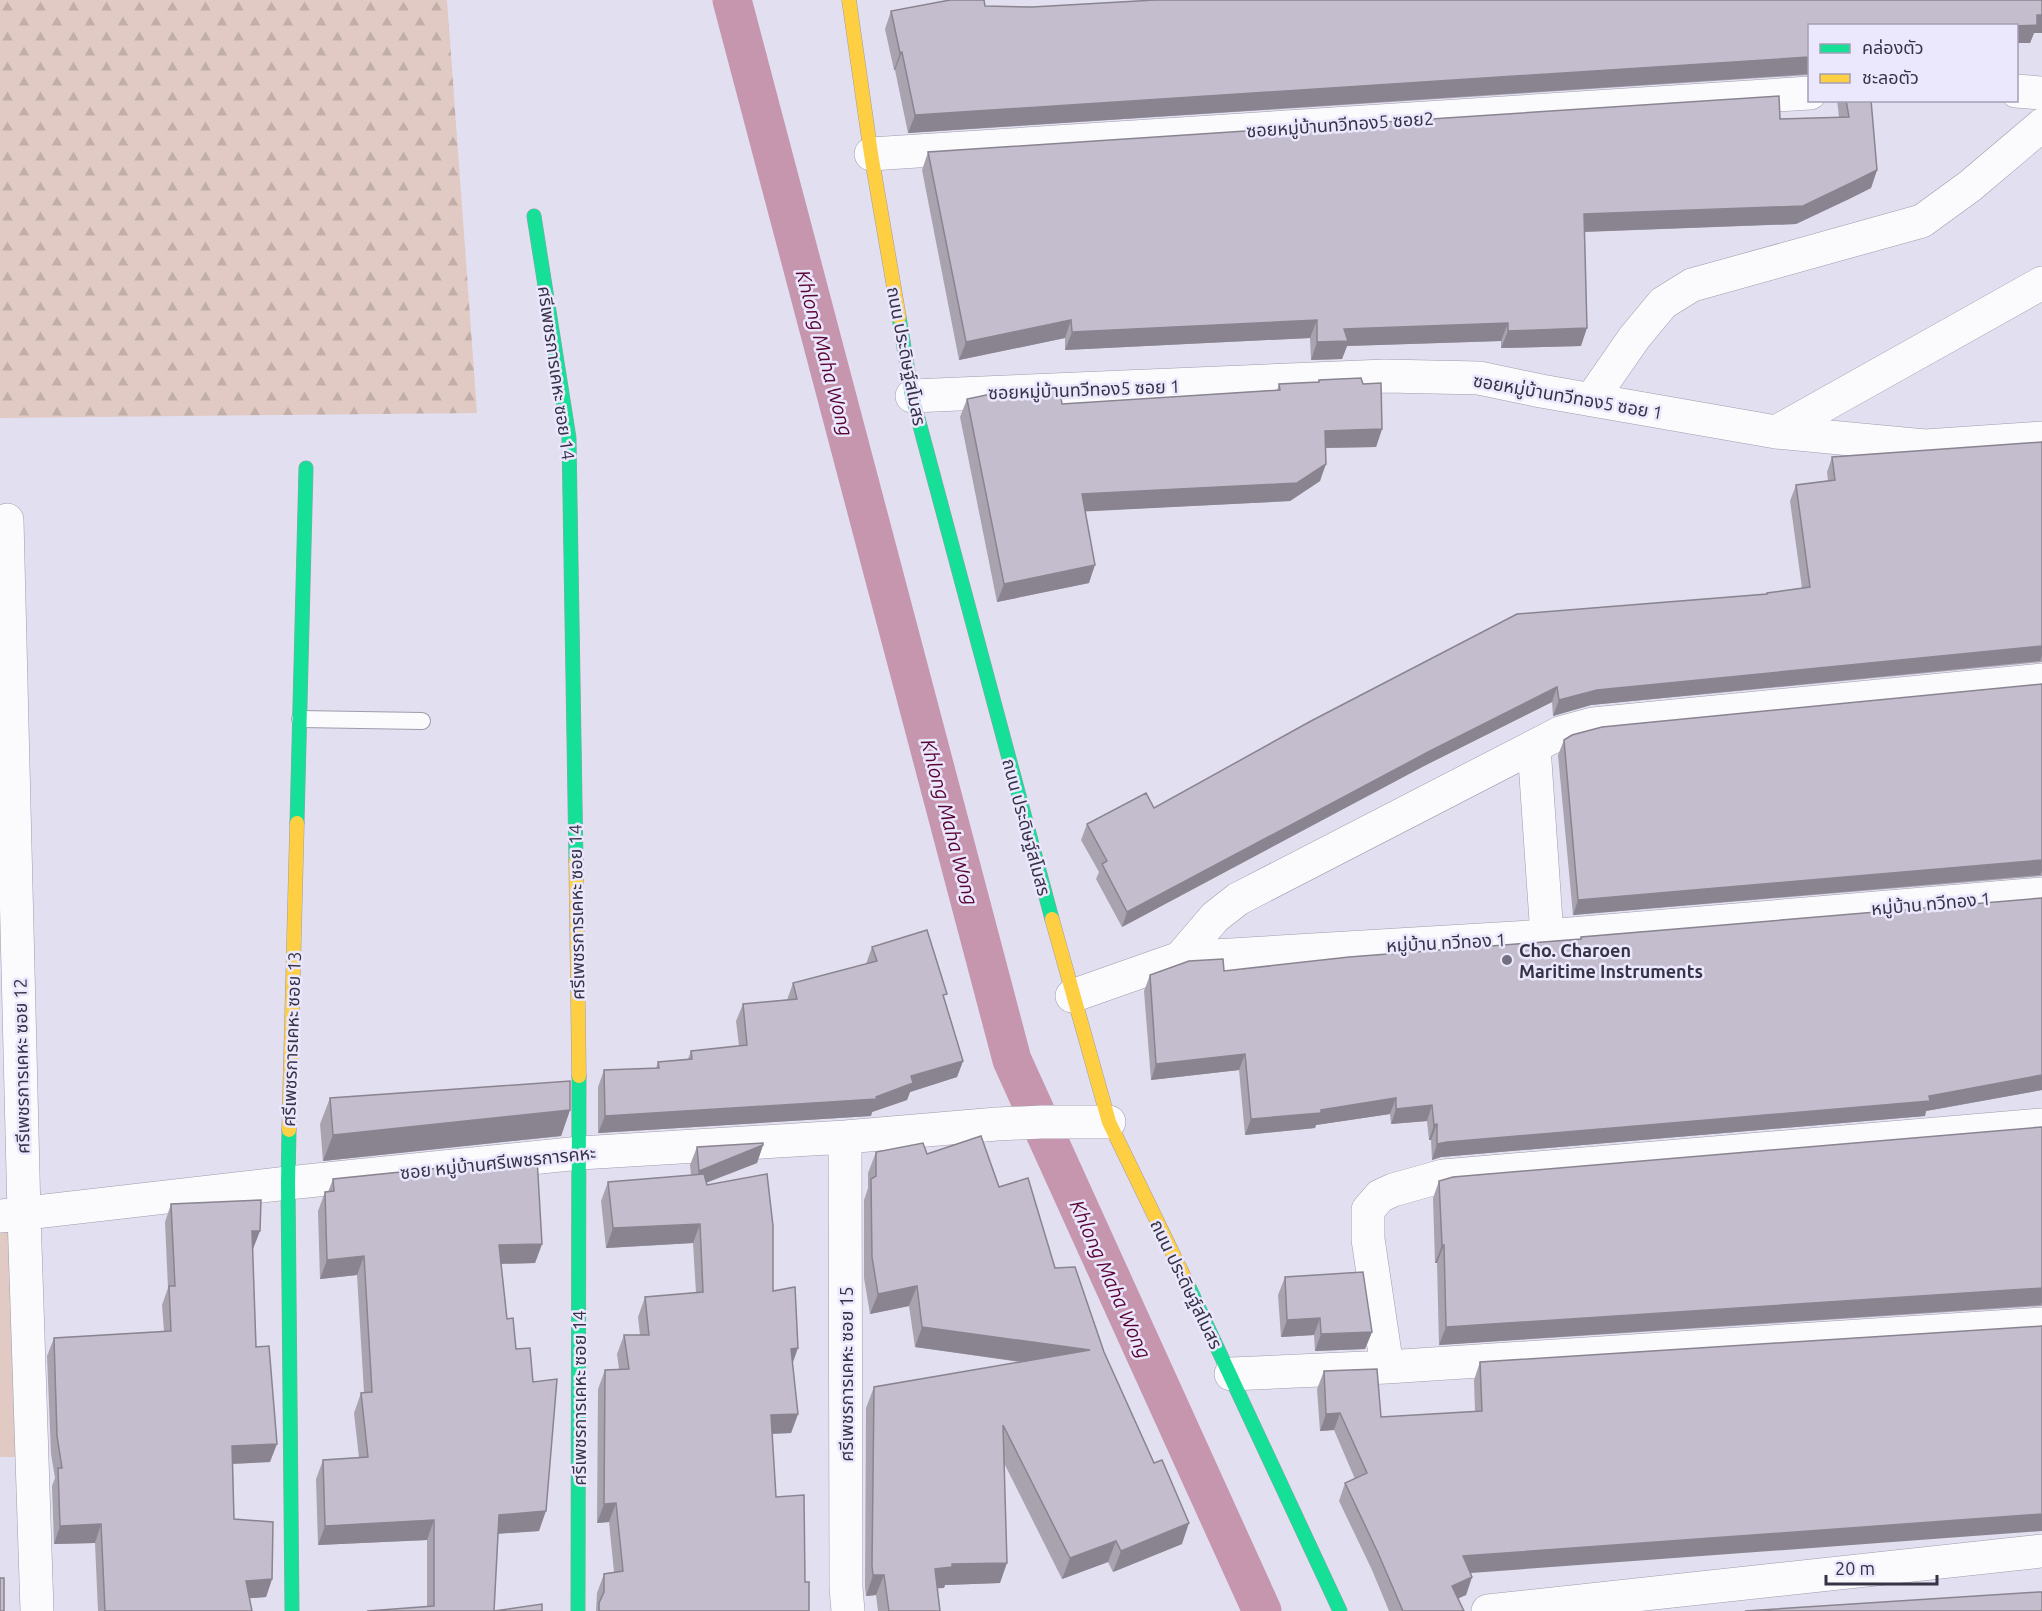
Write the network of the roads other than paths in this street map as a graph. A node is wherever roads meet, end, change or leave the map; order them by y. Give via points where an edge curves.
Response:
1 (849, 0) edge
2 (2018, 91) edge
3 (1808, 93) edge
4 (2042, 93) edge
5 (2042, 125) edge
6 (871, 154) junction
7 (534, 216) dead end
8 (2042, 282) edge
9 (912, 396) junction
10 (1592, 400) junction
11 (1776, 432) junction
12 (2042, 438) edge
13 (306, 468) dead end
14 (7, 520) dead end
15 (2042, 680) edge
16 (300, 718) junction
17 (422, 721) dead end
18 (1534, 747) junction
19 (2042, 894) edge
20 (1547, 936) junction
21 (1180, 958) junction
22 (1071, 996) junction
23 (1109, 1122) junction
24 (2042, 1125) edge
25 (845, 1137) junction
26 (580, 1153) junction
27 (288, 1183) junction
28 (12, 1215) edge
29 (2042, 1324) edge
30 (1387, 1367) junction
31 (1231, 1374) junction
32 (2042, 1551) edge
33 (37, 1611) edge
34 (292, 1611) edge
35 (578, 1611) edge
36 (848, 1611) edge
37 (1340, 1611) edge
38 (1488, 1611) edge

1 - 6 street, ถนน ประดิษฐ์สโมสร
2 - 4 street
3 - 6 street, ซอยหมู่บ้านทวีทอง5 ซอย2
5 - 10 street via 1922,221 1692,285 1663,303
6 - 9 street, ถนน ประดิษฐ์สโมสร
7 - 26 street, ศรีเพชรการเคหะ ซอย 14 via 569,438
8 - 11 street
9 - 10 street, ซอยหมู่บ้านทวีทอง5 ซอย 1 via 1385,376 1479,378
9 - 22 street, ถนน ประดิษฐ์สโมสร
10 - 11 street, ซอยหมู่บ้านทวีทอง5 ซอย 1
11 - 12 street, ซอยหมู่บ้านทวีทอง5 ซอย 1 via 1925,446
13 - 16 street, ศรีเพชรการเคหะ ซอย 13
14 - 28 street, ศรีเพชรการเคหะ ซอย 12
15 - 18 street via 1593,724 1560,733
16 - 17 lane
16 - 27 street, ศรีเพชรการเคหะ ซอย 13
18 - 20 street
18 - 21 street via 1238,899 1215,917
19 - 20 street, หมู่บ้าน ทวีทอง 1
20 - 21 street, หมู่บ้าน ทวีทอง 1
21 - 22 street, หมู่บ้าน ทวีทอง 1
22 - 23 street, ถนน ประดิษฐ์สโมสร
23 - 25 street, ซอย หมู่บ้านศรีเพชรการคหะ via 997,1124
23 - 31 street, ถนน ประดิษฐ์สโมสร
24 - 30 street via 1443,1176 1393,1190 1368,1210 1368,1239
25 - 26 street, ซอย หมู่บ้านศรีเพชรการคหะ
25 - 36 street, ศรีเพชรการเคหะ ซอย 15
26 - 27 street, ซอย หมู่บ้านศรีเพชรการคหะ
26 - 35 street, ศรีเพชรการเคหะ ซอย 14
27 - 28 street, ซอย หมู่บ้านศรีเพชรการคหะ
27 - 34 street, ศรีเพชรการเคหะ ซอย 13
28 - 33 street, ศรีเพชรการเคหะ ซอย 12
29 - 30 street
30 - 31 street
31 - 37 street, ถนน ประดิษฐ์สโมสร
32 - 38 street

